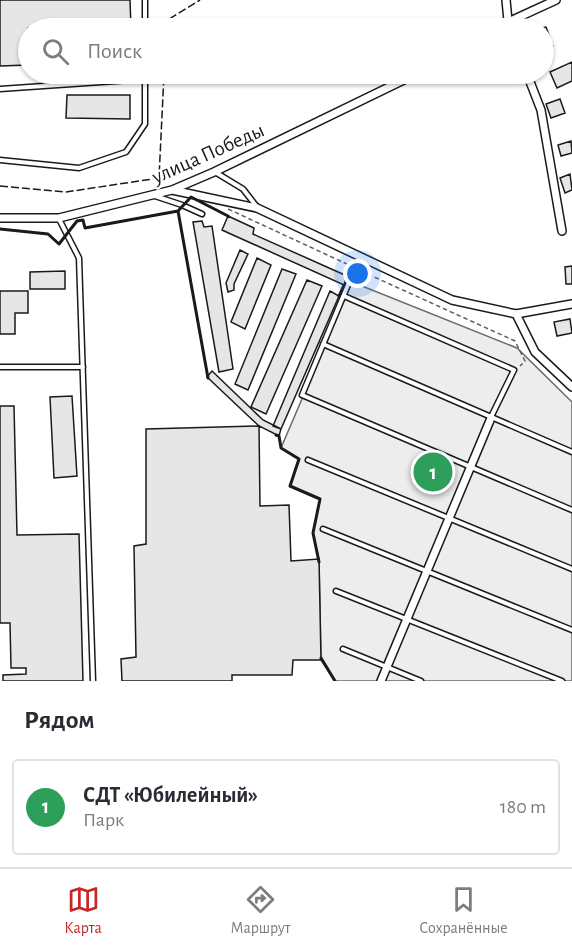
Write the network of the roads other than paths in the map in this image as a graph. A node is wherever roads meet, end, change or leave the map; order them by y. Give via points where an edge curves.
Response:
1 (145, 0) edge
2 (506, 0) edge
3 (556, 0) edge
4 (145, 18) edge
5 (503, 18) edge
6 (519, 18) edge
7 (81, 84) edge
8 (145, 84) edge
9 (395, 84) edge
10 (531, 84) edge
11 (0, 89) edge
12 (0, 160) edge
13 (214, 172) junction
14 (172, 190) junction
15 (154, 195) junction
16 (257, 208) junction
17 (202, 214) dead end
18 (0, 218) edge
19 (59, 218) junction
20 (562, 231) dead end
21 (355, 268) road end
22 (344, 296) junction
23 (572, 304) edge
24 (516, 314) junction
25 (323, 344) junction
26 (83, 367) junction
27 (0, 368) edge
28 (572, 387) edge
29 (491, 418) junction
30 (572, 452) edge
31 (308, 460) dead end
32 (470, 468) junction
33 (572, 510) edge
34 (448, 519) junction
35 (323, 530) dead end
36 (572, 569) edge
37 (427, 571) junction
38 (336, 591) dead end
39 (406, 619) junction
40 (572, 630) edge
41 (343, 649) dead end
42 (386, 666) junction
43 (93, 681) edge
44 (381, 681) edge
45 (421, 681) edge
46 (562, 681) edge

1 - 4 lane
2 - 5 street
3 - 6 street
7 - 11 lane
8 - 12 lane via 145,124 126,152 79,168
9 - 13 street, улица Победы
10 - 20 street via 541,110
13 - 14 street, улица Победы
13 - 16 lane via 243,189
14 - 15 street, улица Победы
14 - 16 street
15 - 17 lane
15 - 19 street, улица Победы
16 - 24 street via 452,300
18 - 19 street, улица Победы
19 - 26 lane via 79,258
21 - 22 lane
22 - 25 lane
22 - 29 lane via 514,370
23 - 24 street
24 - 28 street via 535,352
25 - 29 lane
25 - 32 lane via 302,395
26 - 27 lane
26 - 43 lane
29 - 30 lane
29 - 32 street
31 - 34 lane
32 - 33 lane
32 - 34 street
34 - 36 lane
34 - 37 street
35 - 37 lane
37 - 39 street
37 - 40 lane
38 - 39 lane
39 - 42 street
39 - 46 lane
41 - 42 lane
42 - 44 street
42 - 45 lane

